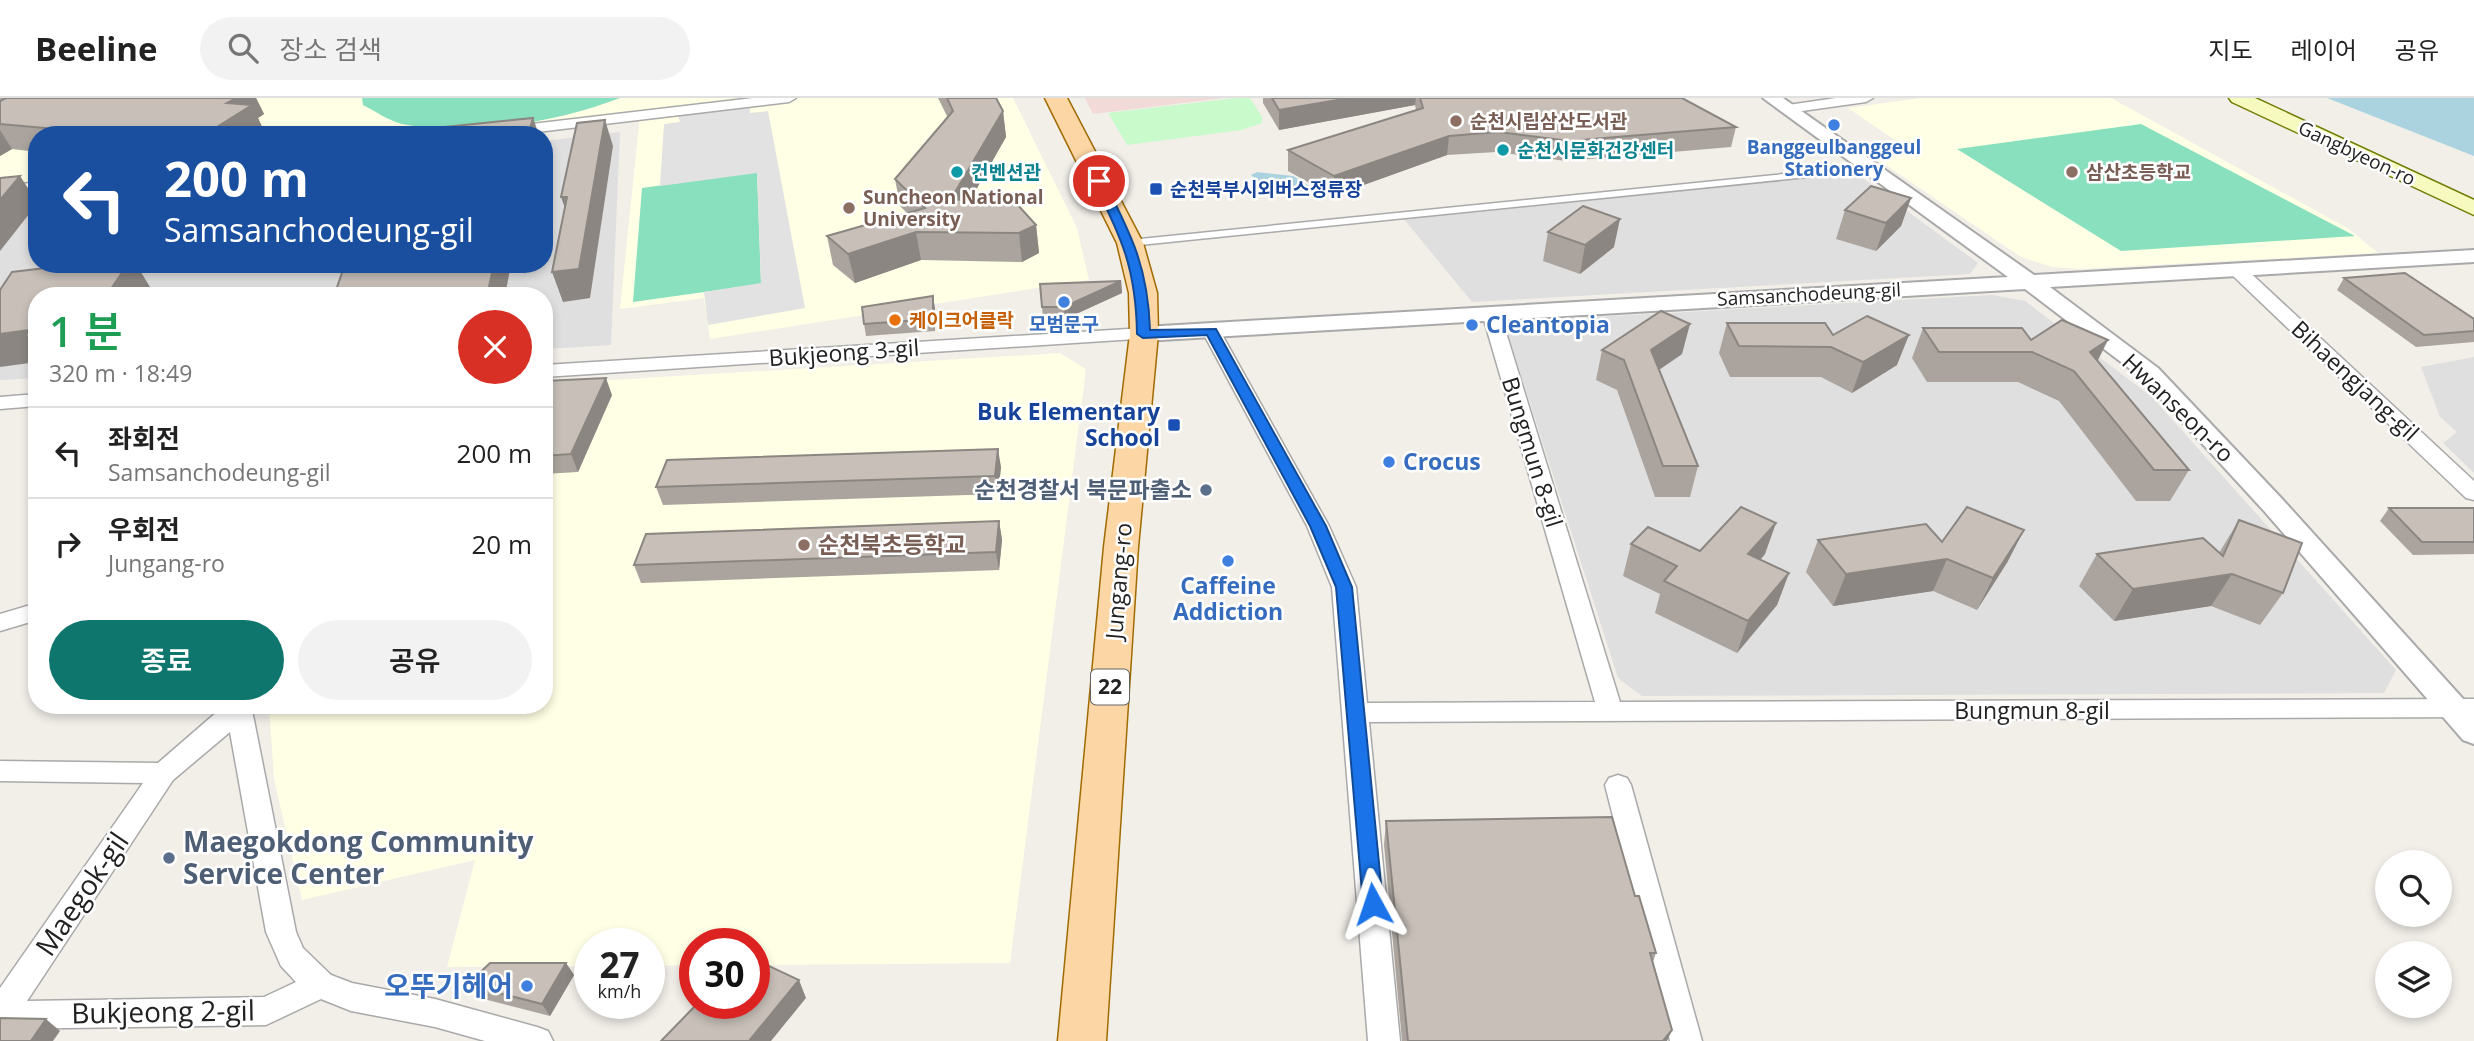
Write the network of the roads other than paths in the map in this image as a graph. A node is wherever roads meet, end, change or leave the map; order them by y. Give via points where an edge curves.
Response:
1 (789, 98) edge
2 (1056, 98) edge
3 (1866, 98) edge
4 (2239, 98) edge
5 (1780, 103) edge
6 (549, 126) edge
7 (1872, 168) junction
8 (28, 188) edge
9 (0, 192) edge
10 (2474, 208) edge
11 (1130, 243) junction
12 (2474, 256) edge
13 (2237, 270) junction
14 (2028, 281) junction
15 (1491, 313) junction
16 (1211, 331) junction
17 (1143, 334) junction
18 (553, 370) edge
19 (28, 400) edge
20 (0, 402) edge
21 (2474, 493) edge
22 (28, 614) edge
23 (0, 623) edge
24 (2463, 708) edge
25 (1610, 712) junction
26 (1357, 713) junction
27 (232, 714) edge
28 (240, 714) edge
29 (2474, 732) edge
30 (0, 771) edge
31 (164, 773) junction
32 (1618, 785) dead end
33 (320, 985) junction
34 (0, 1014) edge
35 (537, 1041) edge
36 (1082, 1041) edge
37 (1384, 1041) edge
38 (1686, 1041) edge

1 - 6 street
2 - 11 main road, Jungang-ro / 22
3 - 5 street, Hwanseon-ro
4 - 10 main road, Gangbyeon-ro
5 - 7 street, Hwanseon-ro
7 - 11 street
7 - 14 street, Hwanseon-ro
8 - 9 street
11 - 17 main road, Jungang-ro / 22 via 1143,293
12 - 13 street, Samsanchodeung-gil
13 - 14 street, Samsanchodeung-gil
13 - 21 street, Bihaengjang-gil
14 - 15 street, Samsanchodeung-gil
14 - 24 street, Hwanseon-ro via 2158,382
15 - 16 street, Samsanchodeung-gil
15 - 25 street, Bungmun 8-gil
16 - 17 street, Samsanchodeung-gil
16 - 26 street via 1318,526 1344,587
17 - 18 street, Bukjeong 3-gil
17 - 36 main road, Jungang-ro / 22 via 1121,547
19 - 20 street
22 - 23 street
24 - 25 street, Bungmun 8-gil
24 - 29 street, Hwanseon-ro
25 - 26 street, Bungmun 8-gil
26 - 37 street
27 - 31 street, Maegok-gil
28 - 33 street via 281,932 292,957
30 - 31 street
31 - 34 street, Maegok-gil
32 - 38 street
33 - 34 street, Bukjeong 2-gil via 266,1011
33 - 35 street via 351,997 435,1013

